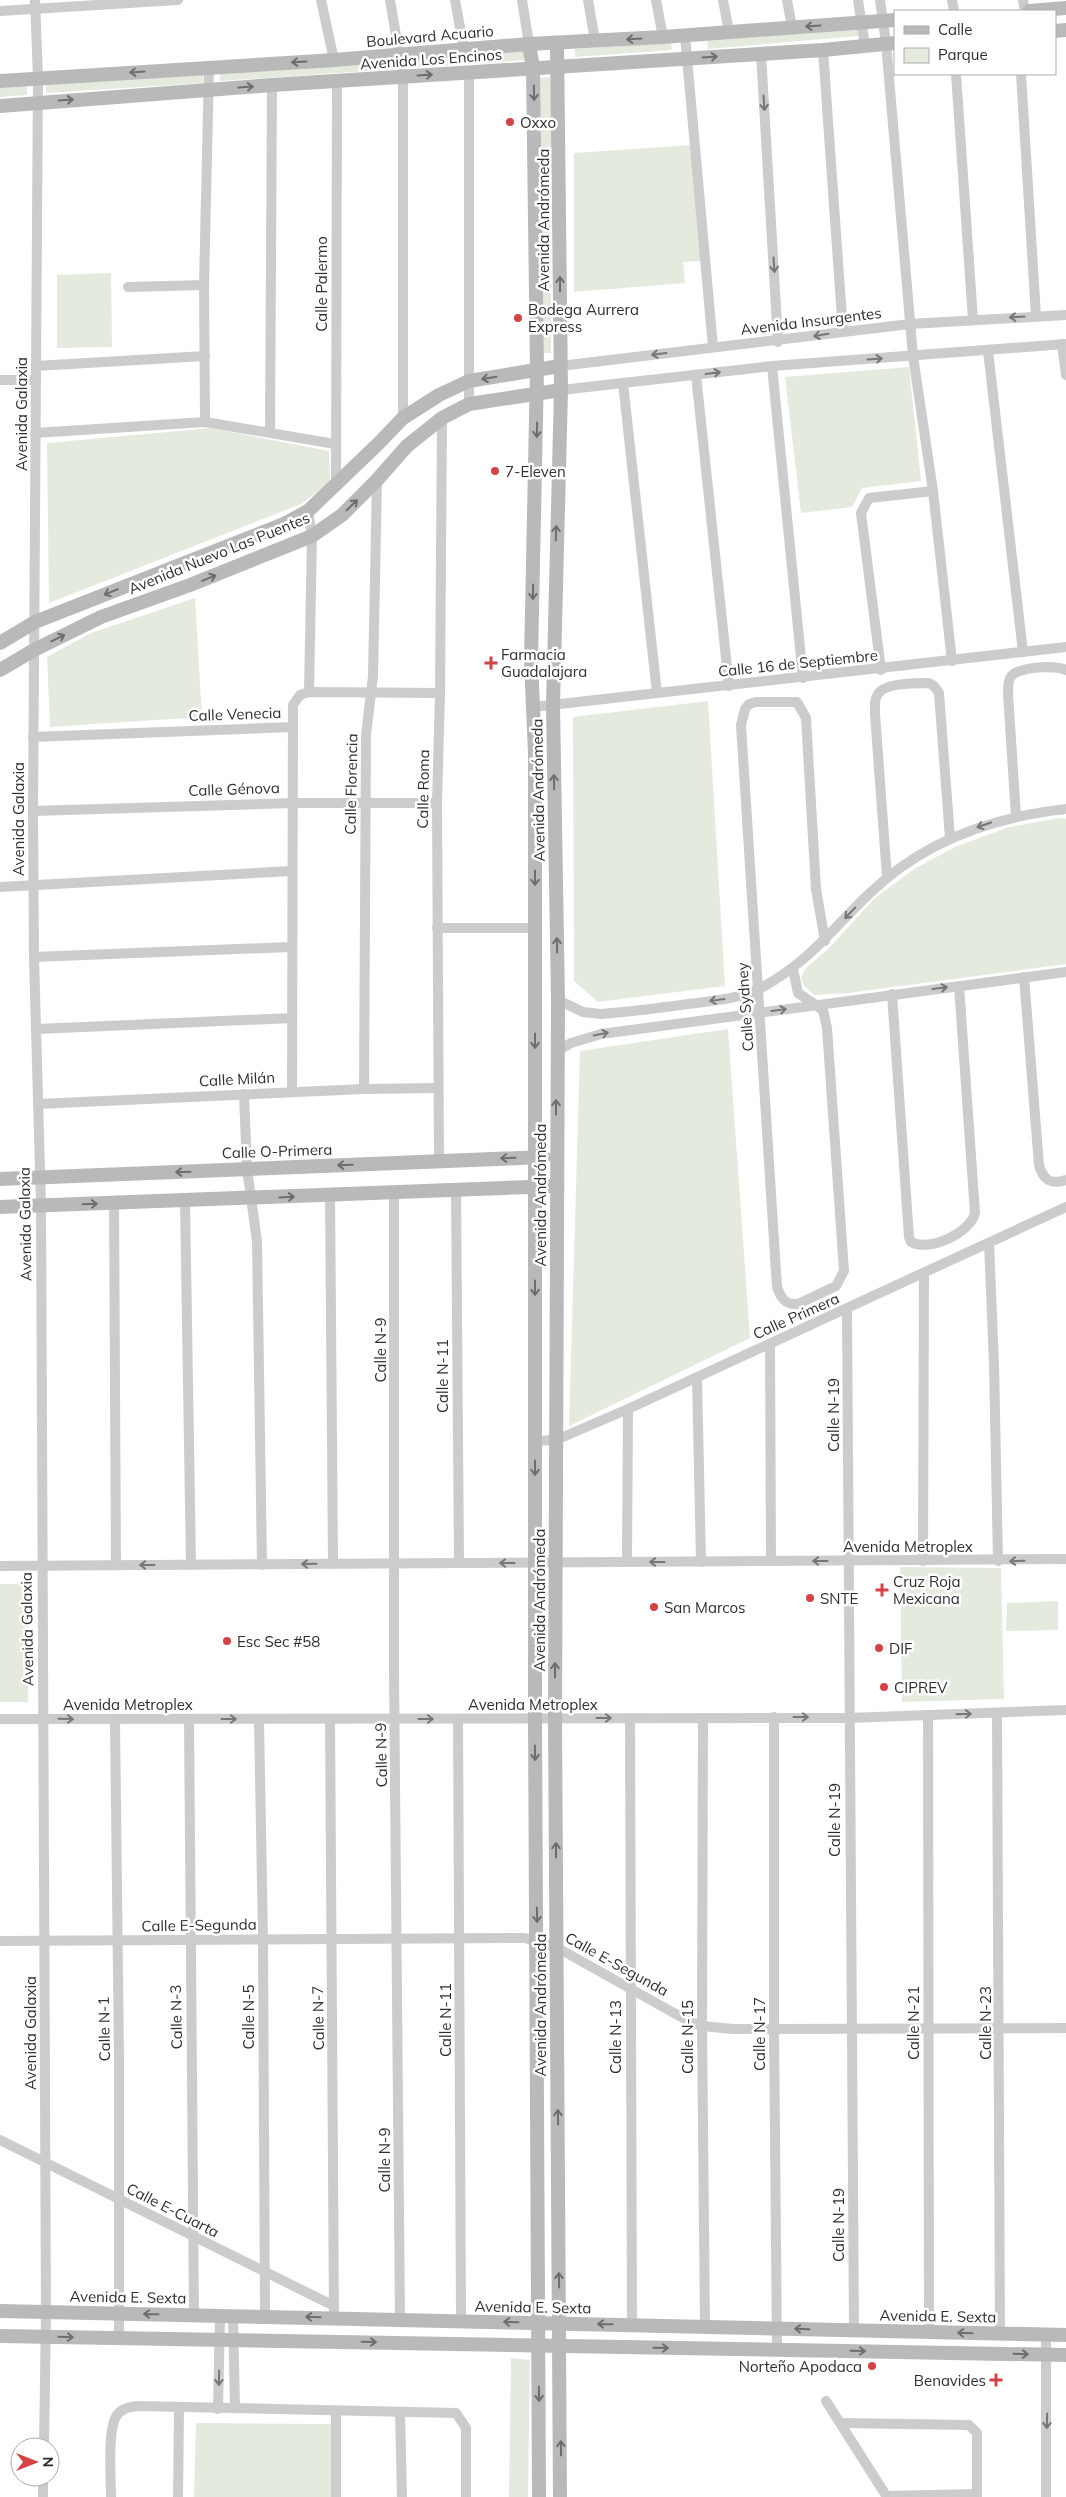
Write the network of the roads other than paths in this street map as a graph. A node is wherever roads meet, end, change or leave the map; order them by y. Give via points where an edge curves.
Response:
1 (174, 0) edge
2 (178, 0) edge
3 (321, 0) edge
4 (390, 0) edge
5 (455, 0) edge
6 (522, 0) edge
7 (588, 0) edge
8 (656, 0) edge
9 (723, 0) edge
10 (787, 0) edge
11 (858, 0) edge
12 (880, 0) edge
13 (35, 4) edge
14 (1066, 8) edge
15 (1041, 10) edge
16 (0, 11) edge
17 (889, 20) edge
18 (862, 22) junction
19 (792, 27) junction
20 (729, 32) junction
21 (685, 36) junction
22 (663, 37) junction
23 (595, 41) junction
24 (558, 43) junction
25 (890, 43) edge
26 (529, 44) junction
27 (865, 46) junction
28 (464, 49) junction
29 (823, 50) junction
30 (400, 54) junction
31 (760, 54) junction
32 (687, 58) junction
33 (334, 60) junction
34 (558, 66) junction
35 (209, 68) junction
36 (533, 68) junction
37 (469, 72) junction
38 (956, 75) edge
39 (1021, 75) edge
40 (403, 77) junction
41 (38, 79) junction
42 (0, 81) edge
43 (337, 82) junction
44 (272, 85) junction
45 (209, 90) junction
46 (37, 103) junction
47 (0, 106) edge
48 (204, 285) junction
49 (128, 287) dead end
50 (1066, 315) edge
51 (1036, 316) junction
52 (973, 320) junction
53 (910, 324) junction
54 (843, 332) junction
55 (778, 342) junction
56 (1064, 344) edge
57 (713, 347) junction
58 (988, 351) junction
59 (205, 356) junction
60 (913, 356) junction
61 (36, 366) junction
62 (560, 366) junction
63 (772, 366) junction
64 (538, 370) junction
65 (696, 375) junction
66 (1066, 375) edge
67 (0, 380) edge
68 (36, 380) junction
69 (468, 381) junction
70 (623, 383) junction
71 (561, 390) junction
72 (538, 394) junction
73 (469, 404) junction
74 (403, 418) junction
75 (442, 418) junction
76 (205, 422) junction
77 (270, 432) junction
78 (35, 433) junction
79 (335, 444) junction
80 (377, 480) junction
81 (336, 486) junction
82 (933, 491) junction
83 (308, 511) junction
84 (312, 536) junction
85 (35, 622) junction
86 (0, 643) edge
87 (1066, 647) edge
88 (34, 650) junction
89 (1023, 652) junction
90 (952, 661) junction
91 (0, 670) edge
92 (881, 670) junction
93 (1066, 670) edge
94 (803, 678) junction
95 (729, 686) junction
96 (309, 692) junction
97 (372, 693) junction
98 (440, 693) junction
99 (657, 694) junction
100 (553, 705) junction
101 (533, 707) junction
102 (292, 727) junction
103 (33, 737) junction
104 (293, 803) junction
105 (365, 803) junction
106 (437, 803) junction
107 (1066, 809) edge
108 (33, 811) junction
109 (1016, 816) junction
110 (950, 838) junction
111 (291, 872) junction
112 (887, 877) junction
113 (34, 886) junction
114 (0, 887) edge
115 (438, 928) junction
116 (534, 928) junction
117 (826, 941) junction
118 (291, 947) junction
119 (34, 957) junction
120 (793, 968) junction
121 (1066, 972) edge
122 (1024, 977) junction
123 (959, 986) junction
124 (759, 989) junction
125 (892, 994) junction
126 (558, 1000) junction
127 (695, 1003) junction
128 (818, 1005) junction
129 (761, 1012) junction
130 (292, 1018) junction
131 (698, 1021) junction
132 (37, 1029) junction
133 (556, 1052) junction
134 (438, 1088) junction
135 (364, 1089) junction
136 (292, 1092) junction
137 (244, 1094) junction
138 (38, 1104) junction
139 (556, 1156) junction
140 (535, 1157) junction
141 (439, 1160) junction
142 (247, 1169) junction
143 (40, 1178) junction
144 (0, 1179) edge
145 (1066, 1180) edge
146 (535, 1186) junction
147 (556, 1186) junction
148 (456, 1189) junction
149 (394, 1192) junction
150 (330, 1195) junction
151 (252, 1198) junction
152 (185, 1200) junction
153 (114, 1203) junction
154 (41, 1206) junction
155 (0, 1207) edge
156 (1066, 1207) edge
157 (989, 1243) junction
158 (924, 1274) junction
159 (847, 1310) junction
160 (770, 1344) junction
161 (697, 1377) junction
162 (628, 1409) junction
163 (556, 1440) junction
164 (534, 1441) junction
165 (1066, 1559) edge
166 (771, 1561) junction
167 (923, 1561) junction
168 (998, 1561) junction
169 (555, 1562) junction
170 (627, 1562) junction
171 (701, 1562) junction
172 (848, 1562) junction
173 (394, 1563) junction
174 (458, 1563) junction
175 (535, 1563) junction
176 (333, 1564) junction
177 (41, 1565) junction
178 (116, 1565) junction
179 (191, 1565) junction
180 (262, 1565) junction
181 (0, 1566) edge
182 (1066, 1710) edge
183 (997, 1713) junction
184 (928, 1715) junction
185 (774, 1717) junction
186 (43, 1718) junction
187 (330, 1718) junction
188 (395, 1718) junction
189 (630, 1718) junction
190 (703, 1718) junction
191 (848, 1718) junction
192 (0, 1719) edge
193 (188, 1719) junction
194 (260, 1719) junction
195 (458, 1719) junction
196 (534, 1719) junction
197 (555, 1719) junction
198 (115, 1720) junction
199 (398, 1938) junction
200 (460, 1938) junction
201 (263, 1939) junction
202 (332, 1939) junction
203 (190, 1940) junction
204 (0, 1941) edge
205 (45, 1941) junction
206 (118, 1941) junction
207 (537, 1941) junction
208 (556, 1947) junction
209 (630, 1987) junction
210 (702, 2026) junction
211 (852, 2028) junction
212 (928, 2028) junction
213 (1000, 2028) junction
214 (1066, 2028) edge
215 (774, 2029) junction
216 (0, 2140) edge
217 (45, 2162) junction
218 (119, 2200) junction
219 (193, 2237) junction
220 (264, 2273) junction
221 (0, 2312) edge
222 (46, 2312) junction
223 (334, 2312) junction
224 (120, 2314) junction
225 (194, 2315) junction
226 (226, 2316) junction
227 (265, 2316) junction
228 (400, 2319) junction
229 (461, 2321) junction
230 (538, 2323) junction
231 (560, 2324) junction
232 (632, 2325) junction
233 (705, 2327) junction
234 (778, 2328) junction
235 (854, 2330) junction
236 (928, 2332) junction
237 (1000, 2334) junction
238 (1046, 2335) junction
239 (1066, 2335) edge
240 (0, 2336) edge
241 (46, 2336) junction
242 (120, 2338) junction
243 (227, 2340) junction
244 (538, 2346) junction
245 (560, 2346) junction
246 (778, 2350) junction
247 (1047, 2355) junction
248 (1066, 2355) edge
249 (826, 2401) dead end
250 (179, 2408) junction
251 (235, 2408) junction
252 (218, 2409) junction
253 (336, 2412) junction
254 (400, 2412) junction
255 (841, 2423) junction
256 (44, 2437) edge
257 (887, 2496) edge
258 (977, 2496) edge
259 (111, 2497) edge
260 (178, 2497) edge
261 (336, 2497) edge
262 (402, 2497) edge
263 (466, 2497) edge
264 (539, 2497) edge
265 (560, 2497) edge
266 (1046, 2497) edge

1 - 2 street
1 - 13 street
3 - 33 street
4 - 30 street
5 - 28 street
6 - 26 street
7 - 23 street
8 - 22 street
9 - 20 street
10 - 19 street
11 - 18 street
12 - 17 street
13 - 16 street
13 - 41 street, Avenida Galaxia
14 - 15 street
17 - 18 street, Boulevard Acuario
17 - 25 street
18 -> 19 street, Boulevard Acuario
18 - 27 street
19 - 20 street, Boulevard Acuario
20 - 21 street, Boulevard Acuario
21 - 22 street, Boulevard Acuario
21 - 32 street
22 -> 23 street, Boulevard Acuario
23 - 24 street, Boulevard Acuario
24 - 26 street, Boulevard Acuario
24 - 34 street, Avenida Andrómeda
25 - 27 street, Avenida Los Encinos
25 - 53 street
26 - 28 street, Boulevard Acuario
26 - 36 street, Avenida Andrómeda
27 - 29 street, Avenida Los Encinos
28 - 30 street, Boulevard Acuario
29 - 31 street, Avenida Los Encinos
29 - 54 street
30 - 33 street, Boulevard Acuario
30 - 40 street
32 -> 31 street, Avenida Los Encinos
31 -> 55 street
32 - 34 street, Avenida Los Encinos
32 - 57 street
33 -> 35 street, Boulevard Acuario
34 - 36 street, Avenida Los Encinos
62 -> 34 street, Avenida Andrómeda
35 -> 41 street, Boulevard Acuario
35 - 45 street
36 - 37 street, Avenida Los Encinos
36 -> 64 street, Avenida Andrómeda
40 -> 37 street, Avenida Los Encinos
37 - 69 street
38 - 52 street
39 - 51 street
40 - 43 street, Avenida Los Encinos
40 - 74 street
41 - 42 street, Boulevard Acuario
41 - 46 street, Avenida Galaxia
43 - 44 street, Avenida Los Encinos
43 - 79 street, Calle Palermo
45 -> 44 street, Avenida Los Encinos
44 - 77 street
46 -> 45 street, Avenida Los Encinos
45 - 48 street
46 - 47 street, Avenida Los Encinos
46 - 61 street, Avenida Galaxia
48 - 49 street
48 - 59 street
50 - 51 street, Avenida Insurgentes
51 -> 52 street, Avenida Insurgentes
52 - 53 street, Avenida Insurgentes
53 - 54 street, Avenida Insurgentes
53 - 60 street
54 -> 55 street, Avenida Insurgentes
55 - 57 street, Avenida Insurgentes
56 - 58 street
56 - 66 street
57 -> 62 street, Avenida Insurgentes
58 - 60 street
58 - 89 street
59 - 61 street
59 - 76 street
63 -> 60 street
60 - 82 street
61 - 68 street, Avenida Galaxia
62 - 64 street, Avenida Nuevo Las Puentes
62 - 71 street, Avenida Andrómeda
65 -> 63 street
63 - 94 street
64 -> 69 street, Avenida Nuevo Las Puentes
64 - 72 street, Avenida Andrómeda
65 - 70 street
65 - 95 street
67 - 68 street
68 - 78 street, Avenida Galaxia
69 - 73 street
69 - 74 street, Avenida Nuevo Las Puentes
70 - 71 street
70 - 99 street
71 - 72 street, Avenida Nuevo Las Puentes
100 -> 71 street, Avenida Andrómeda
72 - 73 street, Avenida Nuevo Las Puentes
72 -> 101 street, Avenida Andrómeda
73 - 75 street, Avenida Nuevo Las Puentes
74 - 81 street, Avenida Nuevo Las Puentes
75 - 80 street, Avenida Nuevo Las Puentes via 407,446
75 - 98 street, Calle Roma
76 - 77 street
76 - 78 street
77 - 79 street
78 - 85 street, Avenida Galaxia
79 - 81 street, Calle Palermo
84 -> 80 street, Avenida Nuevo Las Puentes via 342,515
80 - 97 street, Calle Florencia
81 - 83 street, Avenida Nuevo Las Puentes
82 - 90 street
82 - 92 street via 870,498 861,513
83 - 84 street
83 -> 85 street, Avenida Nuevo Las Puentes via 284,524
88 -> 84 street, Avenida Nuevo Las Puentes via 101,617
84 - 96 street
85 - 86 street, Avenida Nuevo Las Puentes
85 - 88 street, Avenida Galaxia
87 - 89 street, Calle 16 de Septiembre
88 - 91 street, Avenida Nuevo Las Puentes
88 - 103 street, Avenida Galaxia
89 - 90 street, Calle 16 de Septiembre
90 - 92 street, Calle 16 de Septiembre
92 - 94 street, Calle 16 de Septiembre
93 - 109 street via 1058,667 1018,671 1010,678 1008,694
94 - 95 street, Calle 16 de Septiembre
95 - 99 street, Calle 16 de Septiembre
96 - 97 street
96 - 102 street, Calle Venecia via 300,695 293,705
97 - 98 street
97 - 105 street, Calle Florencia via 368,710
98 - 106 street, Calle Roma
99 - 100 street, Calle 16 de Septiembre
100 - 101 street, Calle 16 de Septiembre
126 -> 100 street, Avenida Andrómeda
101 -> 116 street, Avenida Andrómeda
102 - 103 street, Calle Venecia
102 - 104 street
103 - 108 street, Avenida Galaxia
104 - 105 street, Calle Génova
104 - 108 street, Calle Génova
104 - 111 street
105 - 106 street, Calle Génova
105 - 135 street, Calle Florencia
106 - 115 street, Calle Roma
107 - 109 street
108 - 113 street, Avenida Galaxia
109 -> 110 street
110 - 112 street via 911,859
110 - 112 street via 938,693 929,683 881,690 875,708
111 - 113 street
111 - 118 street
112 -> 117 street via 846,916
113 - 114 street
113 - 119 street, Avenida Galaxia
115 - 116 street
115 - 134 street, Calle Roma
116 -> 140 street, Avenida Andrómeda
117 - 120 street
117 - 124 street, Calle Sydney via 816,890 806,718 797,702 749,704 741,726
118 - 119 street
118 - 130 street
119 - 132 street, Avenida Galaxia
120 - 124 street
120 - 128 street via 798,993
121 - 122 street
122 - 123 street
122 - 145 street via 1038,1165 1047,1181
125 -> 123 street
123 - 125 street via 975,1212 963,1231 926,1246 911,1242 908,1237
124 -> 127 street via 731,998
124 - 129 street, Calle Sydney
125 - 128 street
126 - 127 street via 583,1012 601,1014
126 - 133 street, Avenida Andrómeda
127 - 131 street
129 -> 128 street
128 - 129 street, Calle Sydney via 823,1010 827,1028 844,1272 836,1286 798,1304 786,1302 778,1287
129 - 131 street
130 - 132 street
130 - 136 street
133 -> 131 street via 571,1043 601,1034
132 - 138 street, Avenida Galaxia
139 -> 133 street, Avenida Andrómeda
134 - 135 street, Calle Milán
134 - 141 street, Calle Roma
135 - 136 street, Calle Milán
136 - 137 street, Calle Milán
137 - 138 street, Calle Milán
137 - 142 street
138 - 143 street, Avenida Galaxia
139 - 140 street, Calle O-Primera
139 - 147 street, Avenida Andrómeda
140 -> 141 street, Calle O-Primera
140 - 146 street, Avenida Andrómeda
141 -> 142 street, Calle O-Primera
142 -> 143 street, Calle O-Primera
142 - 151 street
143 - 144 street, Calle O-Primera
143 - 154 street, Avenida Galaxia
146 - 147 street
146 - 148 street
146 -> 164 street, Avenida Andrómeda
147 - 163 street, Avenida Andrómeda
148 - 149 street
148 - 174 street, Calle N-11
149 - 150 street
149 - 173 street, Calle N-9
151 -> 150 street
150 - 176 street
151 - 152 street
151 - 180 street via 257,1241
152 - 153 street
152 - 179 street
154 -> 153 street
153 - 178 street
154 - 155 street
154 - 177 street, Avenida Galaxia
156 - 157 street, Calle Primera
157 - 158 street, Calle Primera
157 - 168 street
158 - 159 street, Calle Primera
158 - 167 street
159 - 160 street, Calle Primera
159 - 172 street, Calle N-19
160 - 161 street, Calle Primera
160 - 166 street
161 - 162 street, Calle Primera
161 - 171 street
162 - 163 street, Calle Primera
162 - 170 street
163 - 164 street, Calle Primera
163 - 169 street, Avenida Andrómeda
164 -> 175 street, Avenida Andrómeda
165 -> 168 street, Avenida Metroplex
166 - 171 street, Avenida Metroplex
172 -> 166 street, Avenida Metroplex
167 - 168 street, Avenida Metroplex
167 - 172 street, Avenida Metroplex
169 - 170 street, Avenida Metroplex
169 - 175 street, Avenida Metroplex
197 -> 169 street, Avenida Andrómeda
171 -> 170 street, Avenida Metroplex
172 - 191 street, Calle N-19
173 - 174 street, Avenida Metroplex
173 - 176 street, Avenida Metroplex
173 - 188 street, Calle N-9
175 -> 174 street, Avenida Metroplex
175 - 196 street, Avenida Andrómeda
176 -> 180 street, Avenida Metroplex
177 - 178 street, Avenida Metroplex
177 - 181 street, Avenida Metroplex
177 - 186 street, Avenida Galaxia
179 -> 178 street, Avenida Metroplex
179 - 180 street, Avenida Metroplex
182 - 183 street, Avenida Metroplex
184 -> 183 street, Avenida Metroplex
183 - 213 street, Calle N-23
184 - 191 street, Avenida Metroplex
184 - 212 street, Calle N-21
185 - 190 street, Avenida Metroplex
185 -> 191 street, Avenida Metroplex
185 - 215 street, Calle N-17
186 - 192 street, Avenida Metroplex
186 -> 198 street, Avenida Metroplex
186 - 205 street, Avenida Galaxia
187 - 188 street, Avenida Metroplex
187 - 194 street, Avenida Metroplex
187 - 202 street, Calle N-7
188 -> 195 street, Avenida Metroplex
188 - 199 street, Calle N-9
189 - 190 street, Avenida Metroplex
197 -> 189 street, Avenida Metroplex
189 - 209 street, Calle N-13
190 - 210 street, Calle N-15
191 - 211 street, Calle N-19
193 -> 194 street, Avenida Metroplex
193 - 198 street, Avenida Metroplex
193 - 203 street, Calle N-3
194 - 201 street, Calle N-5
195 - 196 street, Avenida Metroplex
195 - 200 street, Calle N-11
196 - 197 street, Avenida Metroplex
196 -> 207 street, Avenida Andrómeda
208 -> 197 street, Avenida Andrómeda
198 - 206 street, Calle N-1
199 - 200 street, Calle E-Segunda
199 - 202 street, Calle E-Segunda
199 - 228 street, Calle N-9
200 - 207 street, Calle E-Segunda
200 - 229 street, Calle N-11
201 - 202 street, Calle E-Segunda
201 - 203 street, Calle E-Segunda
201 - 220 street, Calle N-5
202 - 223 street, Calle N-7
203 - 206 street, Calle E-Segunda
203 - 219 street, Calle N-3
204 - 205 street, Calle E-Segunda
205 - 206 street, Calle E-Segunda
205 - 217 street, Avenida Galaxia
206 - 218 street, Calle N-1
207 - 208 street, Calle E-Segunda
207 - 230 street, Avenida Andrómeda
208 - 209 street, Calle E-Segunda
231 -> 208 street, Avenida Andrómeda
209 - 210 street, Calle E-Segunda via 678,2016
209 - 232 street, Calle N-13
210 - 215 street, Calle E-Segunda
210 - 233 street, Calle N-15
211 - 212 street, Calle E-Segunda
211 - 215 street, Calle E-Segunda
211 - 235 street, Calle N-19
212 - 213 street, Calle E-Segunda
212 - 236 street, Calle N-21
213 - 214 street, Calle E-Segunda
213 - 237 street, Calle N-23
215 - 234 street, Calle N-17
216 - 217 street, Calle E-Cuarta
217 - 218 street, Calle E-Cuarta
217 - 222 street, Avenida Galaxia
218 - 219 street, Calle E-Cuarta
218 - 224 street, Calle N-1
219 - 220 street, Calle E-Cuarta
219 - 225 street, Calle N-3
220 - 223 street, Calle E-Cuarta
220 - 227 street, Calle N-5
221 - 222 street, Avenida E. Sexta
222 - 224 street, Avenida E. Sexta
222 - 241 street, Avenida Galaxia
223 -> 227 street, Avenida E. Sexta
223 - 228 street, Avenida E. Sexta
225 -> 224 street, Avenida E. Sexta
224 - 242 street, Calle N-1
225 - 226 street, Avenida E. Sexta
226 - 227 street, Avenida E. Sexta
226 - 243 street
228 - 229 street, Avenida E. Sexta
230 -> 229 street, Avenida E. Sexta
230 - 231 street, Avenida E. Sexta
230 - 244 street, Avenida Andrómeda
232 -> 231 street, Avenida E. Sexta
231 - 245 street, Avenida Andrómeda
232 - 233 street, Avenida E. Sexta
233 - 234 street, Avenida E. Sexta
235 -> 234 street, Avenida E. Sexta
234 - 246 street, Calle N-17
235 - 236 street, Avenida E. Sexta
237 -> 236 street, Avenida E. Sexta
237 - 238 street, Avenida E. Sexta
238 - 239 street, Avenida E. Sexta
238 - 247 street
240 - 241 street
241 -> 242 street
241 - 256 street, Avenida Galaxia
242 - 243 street
243 -> 244 street
243 - 251 street
243 -> 252 street
244 - 245 street
244 -> 264 street, Avenida Andrómeda
245 -> 246 street
265 -> 245 street, Avenida Andrómeda
246 -> 247 street
247 - 248 street
247 -> 266 street
249 - 255 street
250 - 252 street
250 - 259 street via 130,2407 116,2416
250 - 260 street
251 - 252 street
251 - 253 street
253 - 254 street
253 - 261 street
254 - 262 street
254 - 263 street via 447,2412 462,2419 466,2428
255 - 257 street
255 - 258 street via 969,2425 976,2433
257 - 258 street

